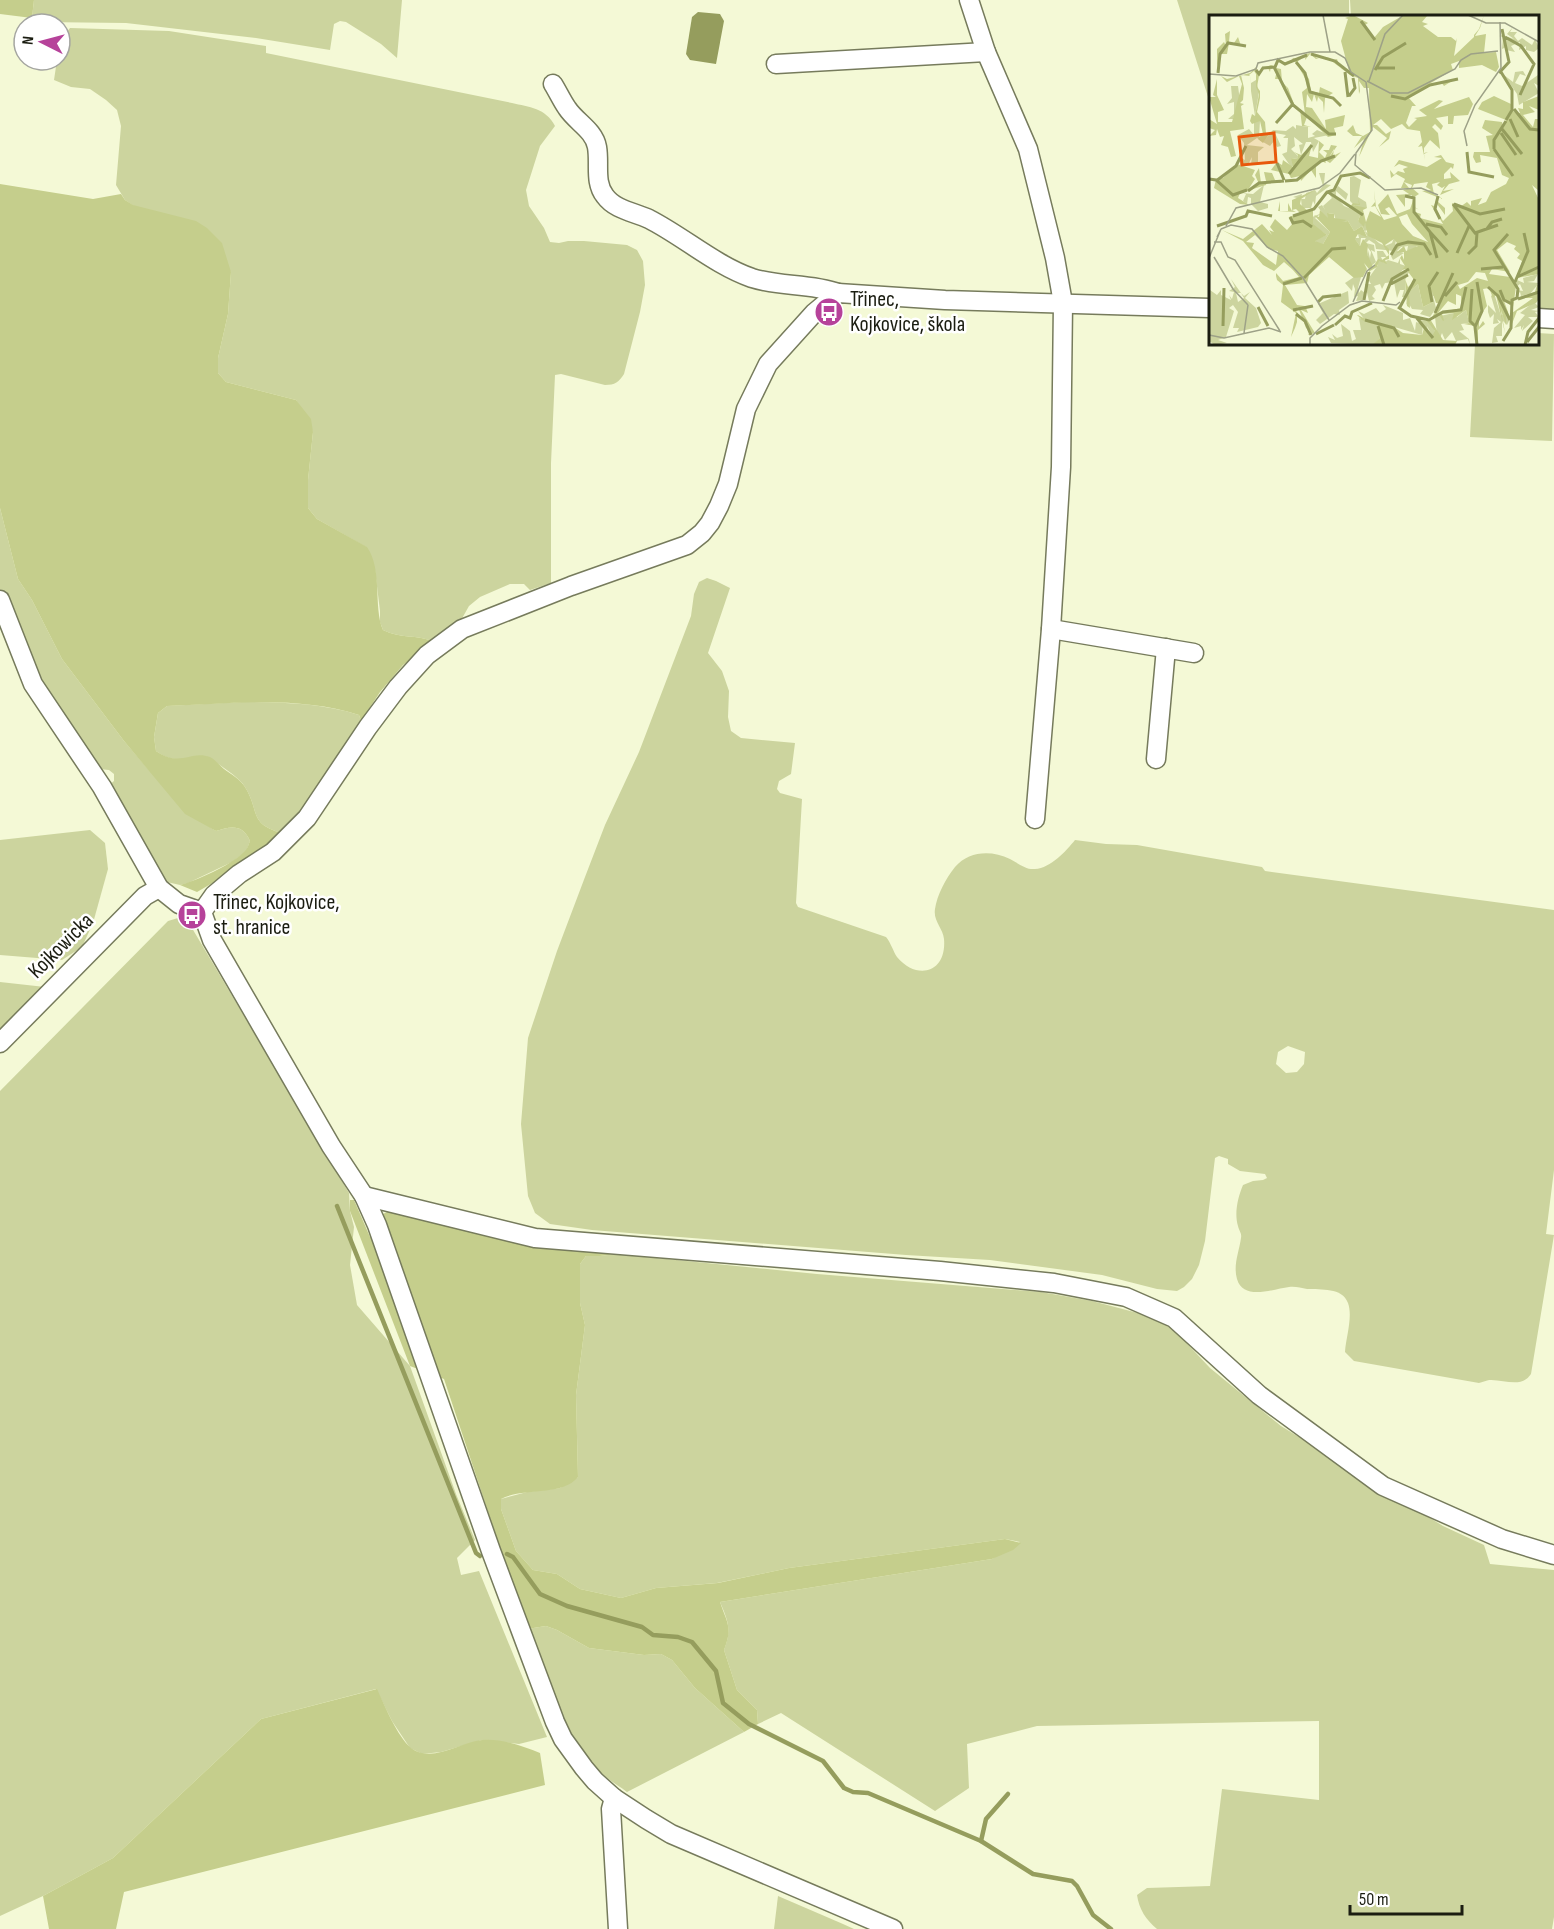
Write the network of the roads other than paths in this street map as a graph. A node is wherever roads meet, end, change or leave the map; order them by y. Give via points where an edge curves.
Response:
1 (969, 0) edge
2 (986, 52) junction
3 (776, 64) dead end
4 (554, 84) dead end
5 (838, 293) junction
6 (1063, 303) junction
7 (1209, 308) edge
8 (1539, 318) edge
9 (1554, 319) edge
10 (0, 600) edge
11 (1051, 629) junction
12 (1166, 648) junction
13 (1194, 653) dead end
14 (1156, 759) dead end
15 (1035, 819) dead end
16 (159, 888) junction
17 (202, 912) junction
18 (0, 1042) edge
19 (364, 1196) junction
20 (1554, 1554) edge
21 (614, 1798) junction
22 (618, 1929) edge
23 (893, 1929) edge

1 - 2 street
2 - 3 street
2 - 6 street via 1029,149
4 - 5 street via 567,110 591,134 597,147 600,188 617,207 648,219 753,278
5 - 6 street
5 - 17 street via 814,313 768,364 746,409 728,484 702,533 687,545 462,629 427,655 368,727 307,818 273,852 214,895
6 - 7 street
6 - 11 street via 1061,466
8 - 9 street
10 - 16 street via 33,684 102,787
11 - 12 street
11 - 15 street
12 - 13 street
12 - 14 street
16 - 17 street via 179,904
16 - 18 street, Kojkowicka via 144,896
17 - 19 street via 212,940
19 - 20 street via 535,1238 940,1271 1054,1283 1126,1297 1174,1318 1259,1395 1383,1486 1502,1539
19 - 21 street via 555,1722 584,1768
21 - 22 street via 611,1809
21 - 23 street via 671,1834

